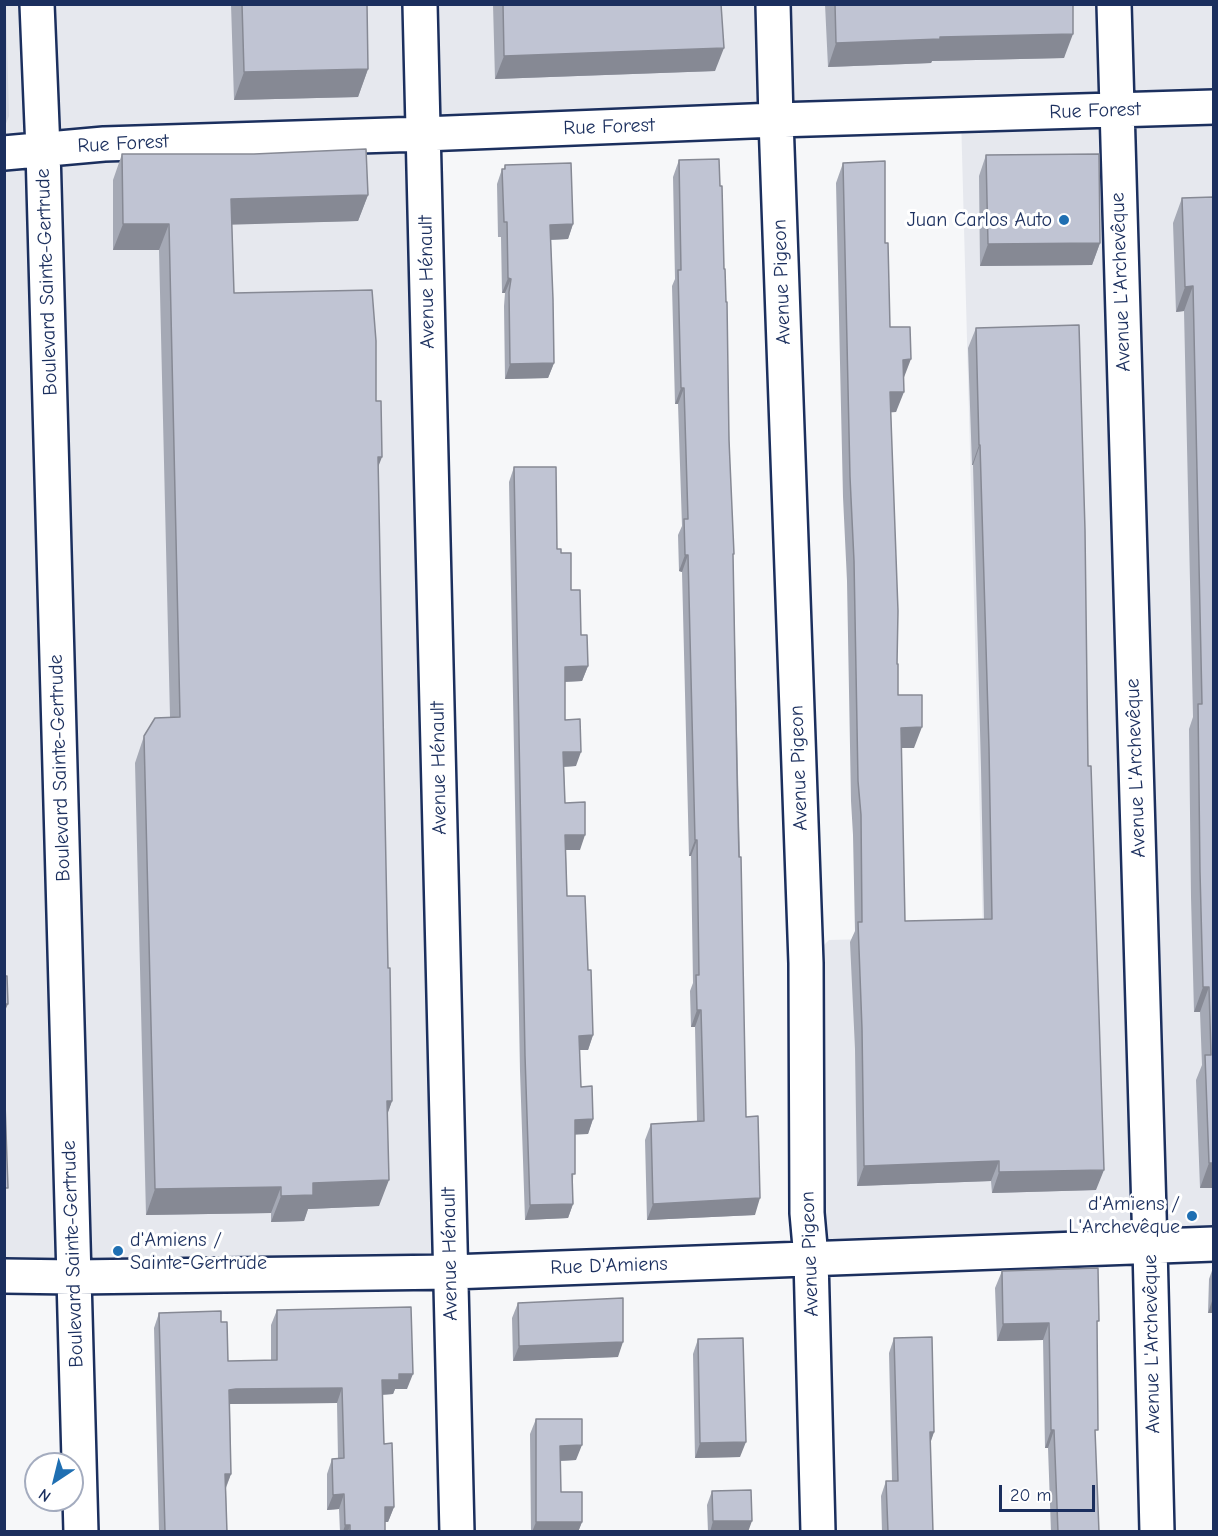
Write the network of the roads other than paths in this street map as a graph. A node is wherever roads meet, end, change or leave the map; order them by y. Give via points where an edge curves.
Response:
1 (37, 4) edge
2 (420, 4) edge
3 (773, 4) edge
4 (1114, 4) edge
5 (1214, 107) edge
6 (1116, 111) junction
7 (776, 120) junction
8 (423, 134) junction
9 (44, 150) junction
10 (4, 153) edge
11 (1214, 1244) edge
12 (1150, 1247) junction
13 (811, 1258) junction
14 (451, 1272) junction
15 (4, 1276) edge
16 (74, 1277) junction
17 (81, 1532) edge
18 (458, 1532) edge
19 (818, 1532) edge
20 (1157, 1532) edge

1 - 9 street, Boulevard Sainte-Gertrude
2 - 8 street, Avenue Hénault
3 - 7 street, Avenue Pigeon
4 - 6 street, Avenue L'Archevêque
5 - 6 street, Rue Forest
6 - 7 street, Rue Forest
6 - 12 street, Avenue L'Archevêque
7 - 8 street, Rue Forest
7 - 13 street, Avenue Pigeon via 806,963 807,1213
8 - 9 street, Rue Forest via 104,144
8 - 14 street, Avenue Hénault
9 - 10 street, Rue Forest
9 - 16 street, Boulevard Sainte-Gertrude
11 - 12 street, Rue D'Amiens
12 - 13 street, Rue D'Amiens
12 - 20 street, Avenue L'Archevêque
13 - 14 street, Rue D'Amiens
13 - 19 street, Avenue Pigeon
14 - 16 street, Rue D'Amiens
14 - 18 street, Avenue Hénault
15 - 16 street, Rue D'Amiens
16 - 17 street, Boulevard Sainte-Gertrude

